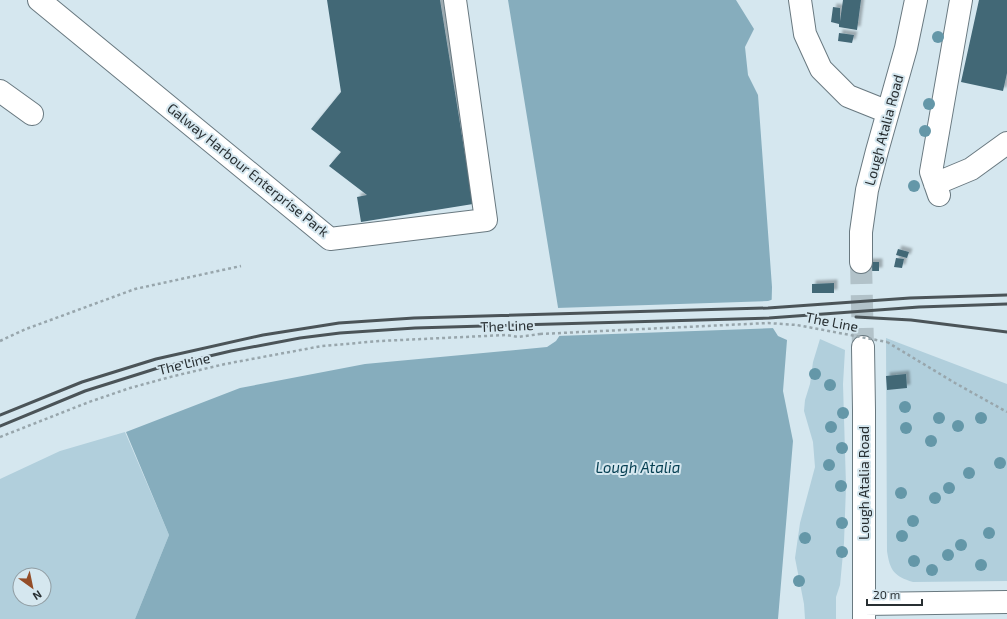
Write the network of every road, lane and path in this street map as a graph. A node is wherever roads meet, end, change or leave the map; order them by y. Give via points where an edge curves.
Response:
1 (39, 0) edge
2 (455, 0) edge
3 (800, 0) edge
4 (916, 0) edge
5 (961, 0) edge
6 (0, 90) edge
7 (888, 112) junction
8 (32, 114) dead end
9 (1007, 143) edge
10 (861, 262) tunnel mouth
11 (241, 266) dead end
12 (0, 341) edge
13 (863, 347) tunnel mouth
14 (1007, 412) edge
15 (0, 437) edge
16 (1007, 602) edge
17 (864, 612) edge

1 - 2 street, Galway Harbour Enterprise Park via 330,239 486,220
3 - 7 street via 805,34 821,69 848,96
4 - 7 street, Lough Atalia Road
5 - 9 street via 930,172 937,189 972,169
6 - 8 street
7 - 10 street, Lough Atalia Road via 867,190 861,232
11 - 12 path via 135,289 26,328
13 - 17 street, Lough Atalia Road
14 - 15 path, The Line, bridge via 887,342 796,325 768,323 518,337 506,335 380,341 322,346 225,364 130,388
16 - 17 street

